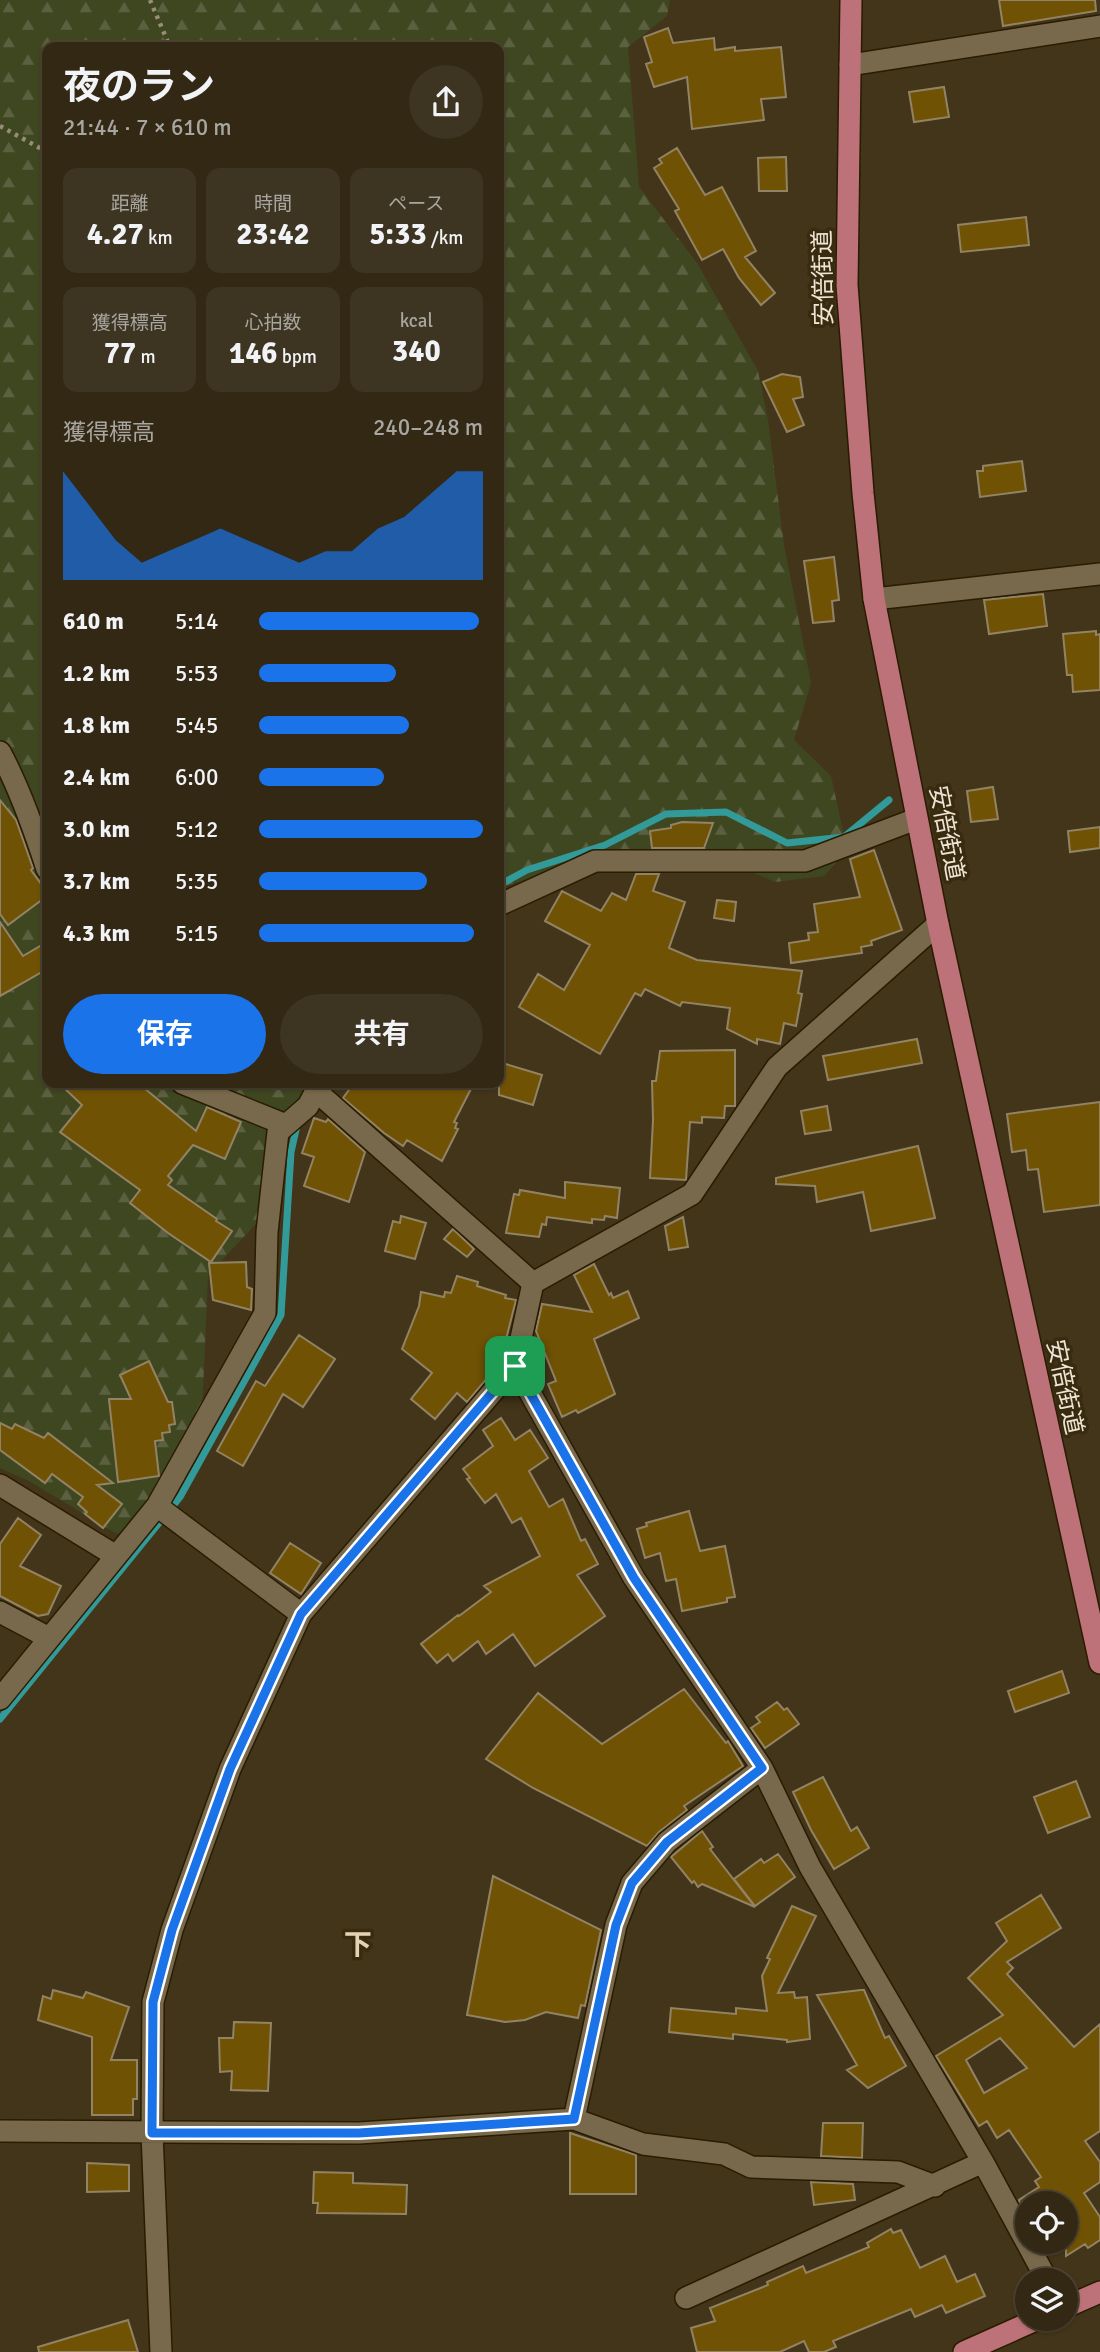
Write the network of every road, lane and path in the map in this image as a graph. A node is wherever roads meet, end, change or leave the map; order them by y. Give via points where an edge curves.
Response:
1 (150, 0) edge
2 (851, 0) edge
3 (1100, 26) edge
4 (168, 42) edge
5 (850, 65) junction
6 (0, 126) edge
7 (42, 149) edge
8 (1100, 574) edge
9 (874, 599) junction
10 (0, 752) edge
11 (916, 819) junction
12 (42, 854) edge
13 (504, 903) edge
14 (938, 924) junction
15 (194, 1088) edge
16 (317, 1088) edge
17 (319, 1088) edge
18 (286, 1125) junction
19 (533, 1283) junction
20 (515, 1366) junction
21 (0, 1485) edge
22 (157, 1506) junction
23 (116, 1556) junction
24 (0, 1612) edge
25 (301, 1614) junction
26 (49, 1638) junction
27 (1100, 1663) edge
28 (0, 1699) edge
29 (762, 1768) junction
30 (574, 2119) junction
31 (0, 2131) edge
32 (152, 2133) junction
33 (984, 2162) junction
34 (935, 2186) junction
35 (1041, 2268) edge
36 (1100, 2292) edge
37 (686, 2298) dead end
38 (1078, 2301) edge
39 (1015, 2329) edge
40 (162, 2352) edge
41 (964, 2352) edge

1 - 4 path
2 - 5 main road, 安倍街道
3 - 5 street
5 - 9 main road, 安倍街道 via 847,285
6 - 7 path
8 - 9 street
9 - 11 main road, 安倍街道
10 - 12 street
11 - 13 street via 805,861 594,861
11 - 14 main road, 安倍街道
14 - 19 street via 777,1067 692,1194
14 - 27 main road, 安倍街道
15 - 18 street
16 - 18 street via 308,1106
17 - 19 street
18 - 22 street via 278,1132 271,1194 265,1313
19 - 20 street
20 - 25 street
20 - 29 street via 634,1578
21 - 23 street
22 - 23 street
22 - 25 street
23 - 26 street
24 - 26 street
25 - 32 street via 230,1769 172,1930 153,2002
26 - 28 street
29 - 30 street via 667,1842 632,1883 616,1925
29 - 33 street via 810,1867
30 - 32 street via 359,2133
30 - 34 street via 643,2144 724,2154 751,2167 898,2172
31 - 32 street
32 - 40 street
33 - 34 street
33 - 35 street
34 - 37 street
36 - 38 main road
39 - 41 main road

